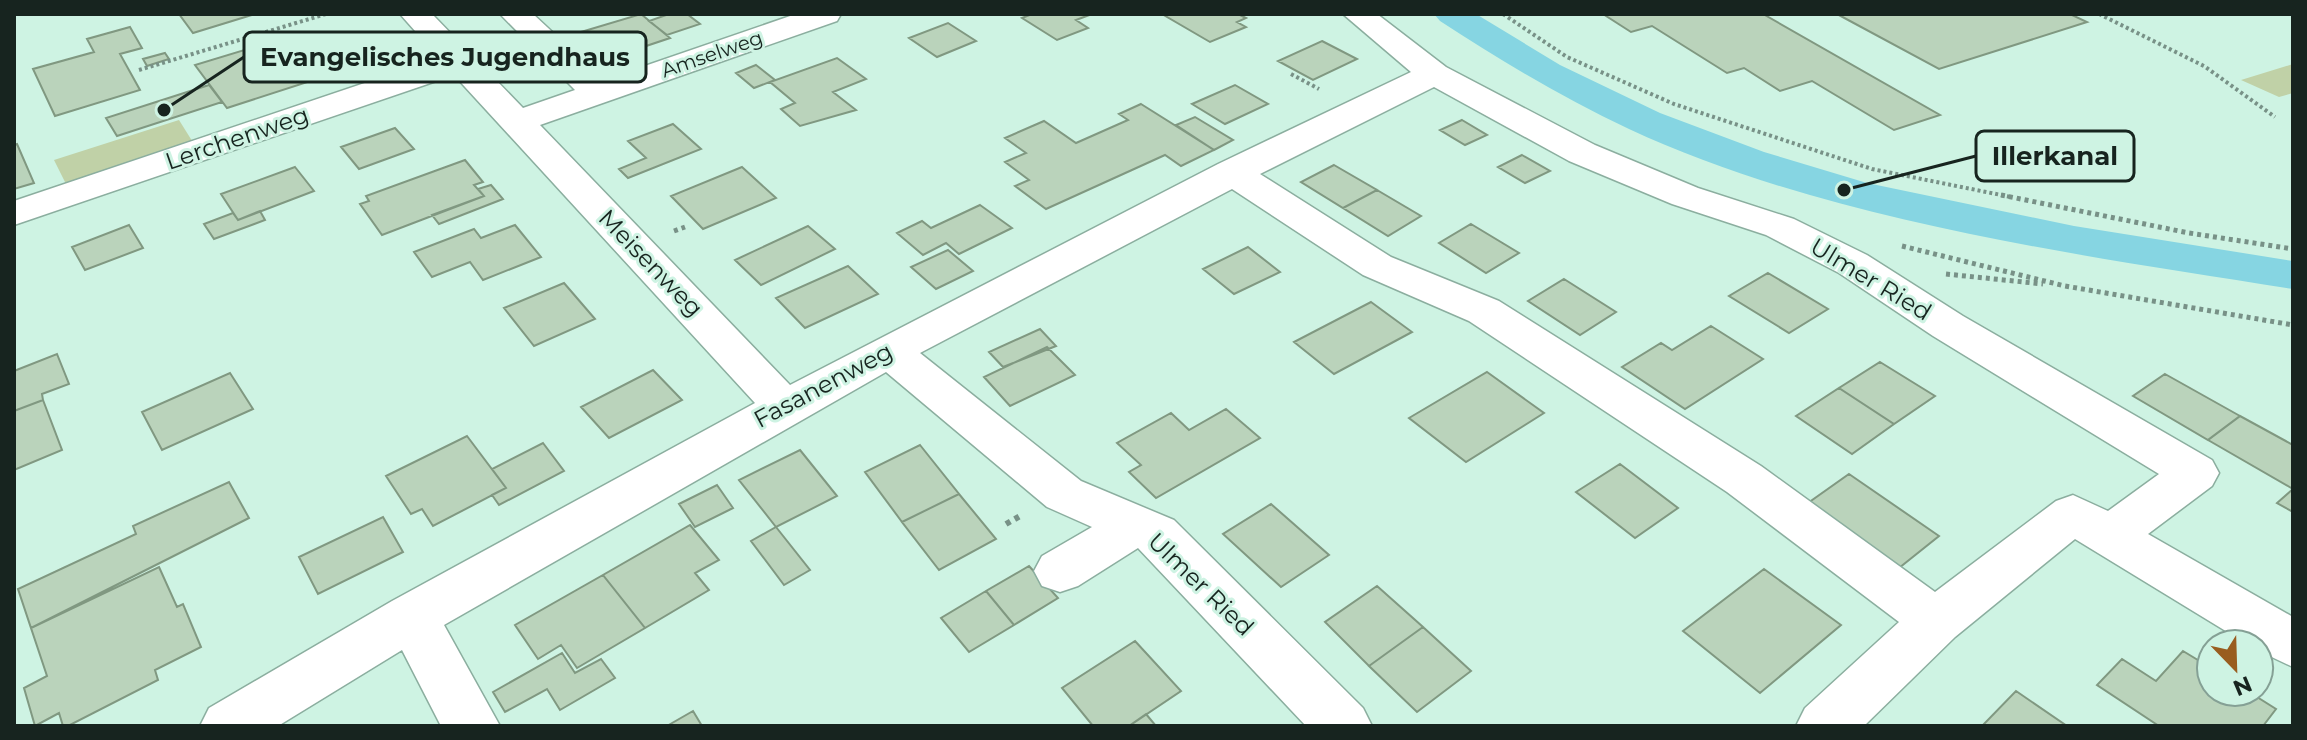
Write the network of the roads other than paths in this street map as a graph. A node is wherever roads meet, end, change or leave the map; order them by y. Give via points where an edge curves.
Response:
1 (415, 14) edge
2 (515, 14) edge
3 (826, 14) edge
4 (1358, 14) edge
5 (460, 62) junction
6 (1434, 74) junction
7 (598, 93) junction
8 (516, 122) junction
9 (1231, 172) junction
10 (14, 214) edge
11 (888, 350) junction
12 (784, 406) junction
13 (1136, 525) junction
14 (2110, 536) junction
15 (1060, 571) dead end
16 (411, 616) junction
17 (1936, 621) junction
18 (2293, 644) edge
19 (229, 726) edge
20 (471, 726) edge
21 (1343, 726) edge
22 (1825, 726) edge

1 - 5 street, Meisenweg
2 - 7 street
3 - 7 street, Amselweg
4 - 6 street, Ulmer Ried
5 - 8 street, Meisenweg
5 - 10 street, Lerchenweg
6 - 9 street, Fasanenweg
6 - 14 street, Ulmer Ried via 1582,153 1685,196 1780,227 1853,264 2195,473
7 - 8 street
8 - 12 street, Meisenweg
9 - 11 street, Fasanenweg
9 - 17 street via 1377,266 1484,311 1744,479
11 - 12 street, Fasanenweg
11 - 13 street, Ulmer Ried via 1064,494
12 - 16 street, Fasanenweg
13 - 15 street
13 - 21 street, Ulmer Ried via 1156,534
14 - 17 street via 2073,514
14 - 18 street
16 - 19 street, Fasanenweg
16 - 20 street
17 - 22 street

